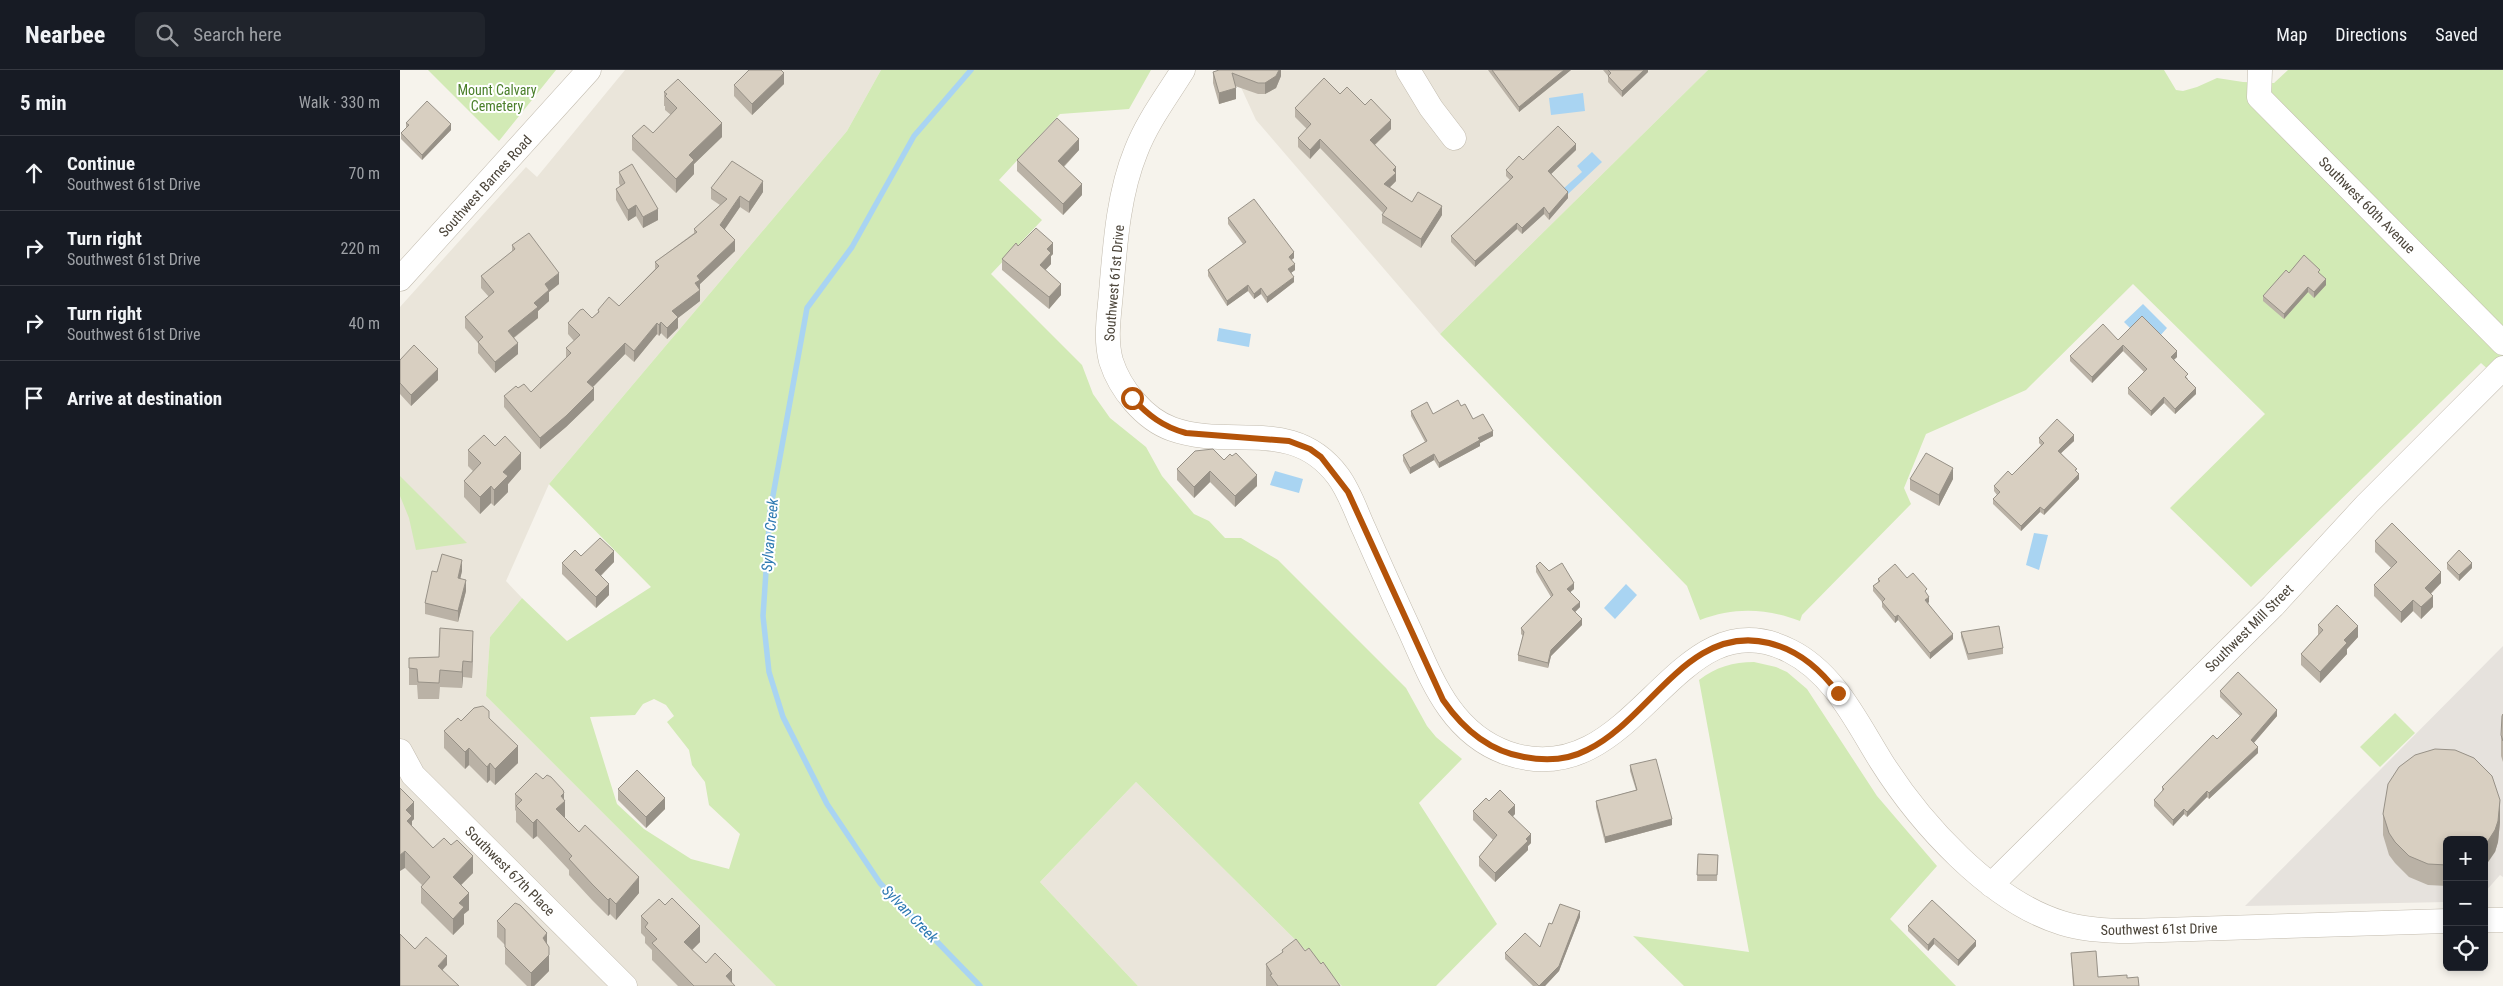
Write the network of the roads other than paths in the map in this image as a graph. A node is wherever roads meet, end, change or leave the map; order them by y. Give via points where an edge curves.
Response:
1 (589, 70) edge
2 (1183, 70) edge
3 (1408, 70) edge
4 (2246, 70) edge
5 (2260, 70) edge
6 (1454, 138) dead end
7 (400, 279) edge
8 (2503, 343) edge
9 (2503, 368) edge
10 (400, 752) edge
11 (1991, 885) junction
12 (2488, 920) edge
13 (2503, 920) edge
14 (2443, 921) edge
15 (620, 984) edge

1 - 7 street, Southwest Barnes Road
2 - 11 street, Southwest 61st Drive via 1145,130 1136,151 1124,193 1114,261 1108,336 1110,355 1123,387 1144,411 1165,426 1186,433 1289,441 1321,457 1348,492 1443,700 1465,728 1490,746 1511,754 1547,760 1572,756 1607,738 1705,651 1742,641 1778,645 1806,660 1830,682 1907,798 1931,827
3 - 6 street
4 - 5 street, Southwest 60th Avenue
5 - 8 street, Southwest 60th Avenue via 2259,97
9 - 11 street, Southwest Mill Street via 2367,504 2273,606
10 - 15 street, Southwest 67th Place via 413,774
11 - 14 street, Southwest 61st Drive via 2044,916 2065,924 2105,931
12 - 13 street

